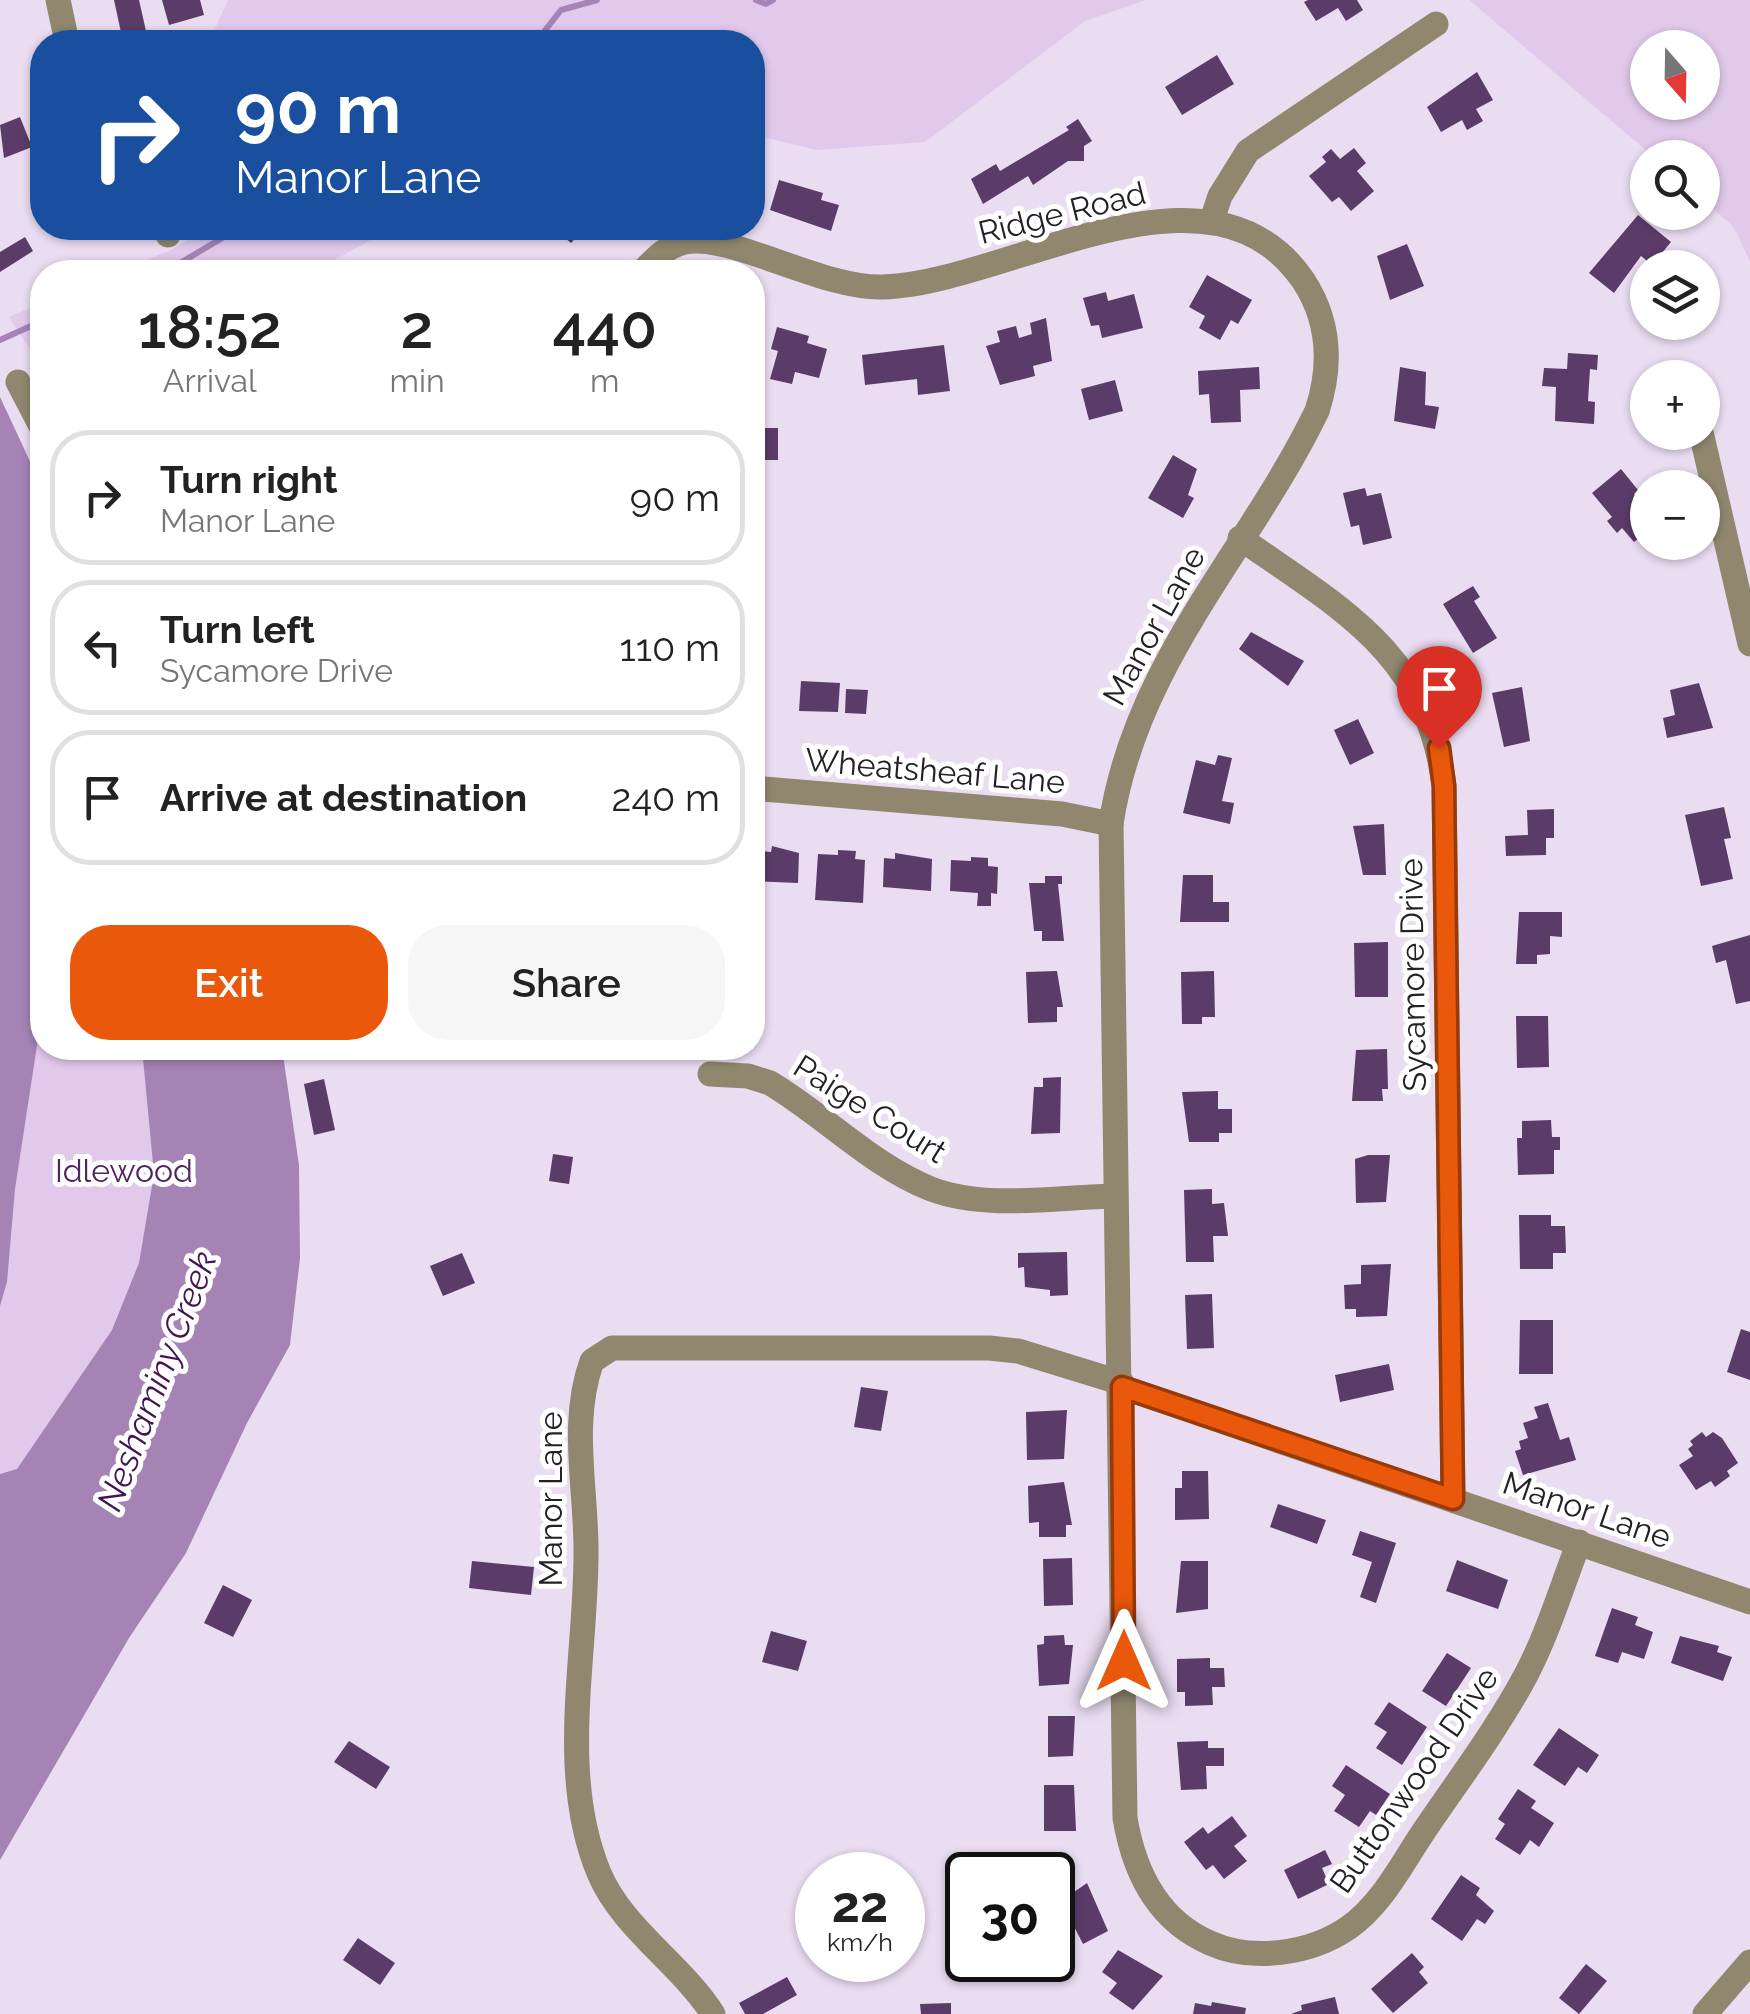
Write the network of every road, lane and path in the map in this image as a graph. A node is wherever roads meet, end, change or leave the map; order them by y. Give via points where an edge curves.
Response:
1 (58, 0) edge
2 (1436, 24) dead end
3 (64, 30) edge
4 (1212, 220) junction
5 (653, 260) edge
6 (18, 382) dead end
7 (30, 405) edge
8 (1706, 450) edge
9 (1240, 538) junction
10 (1750, 644) edge
11 (765, 789) edge
12 (1111, 824) junction
13 (710, 1074) dead end
14 (1115, 1196) junction
15 (1122, 1385) junction
16 (1453, 1499) junction
17 (1579, 1542) junction
18 (1748, 1593) edge
19 (1750, 1962) edge
20 (713, 2014) edge
21 (1706, 2014) edge

1 - 3 street
2 - 4 street via 1248,151
4 - 5 street, Ridge Road via 1143,223 897,287 847,284 716,244 688,241
4 - 9 street, Manor Lane via 1253,235 1292,264 1322,320 1327,344 1317,410
6 - 7 street
8 - 10 street
9 - 12 street, Manor Lane via 1154,681 1121,771
9 - 16 street, Sycamore Drive via 1373,635 1416,688 1439,748
11 - 12 street, Wheatsheaf Lane via 1062,814
12 - 14 street, Manor Lane
13 - 14 street, Paige Court via 770,1083 899,1173 940,1192
14 - 15 street, Manor Lane
15 - 16 street, Manor Lane
15 - 17 street, Buttonwood Drive via 1130,1851 1161,1907 1217,1946 1266,1954 1324,1942 1380,1898 1528,1672
15 - 20 street, Manor Lane via 989,1348 612,1348 592,1361 582,1414 581,1794 594,1856 612,1895
16 - 17 street, Manor Lane
17 - 18 street, Manor Lane
19 - 21 street

